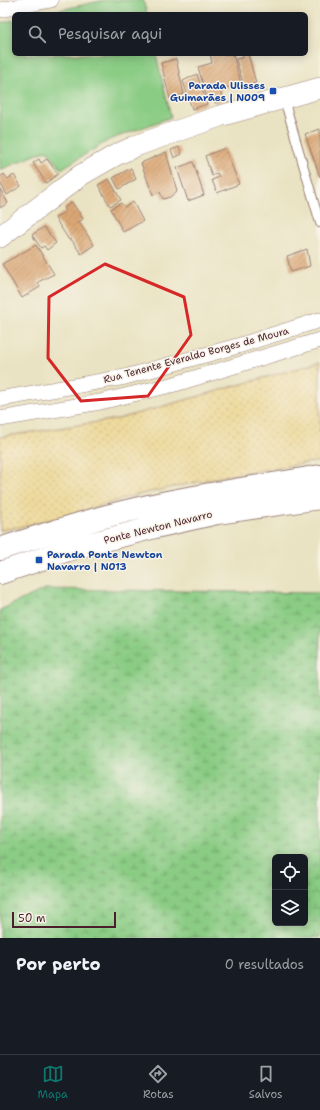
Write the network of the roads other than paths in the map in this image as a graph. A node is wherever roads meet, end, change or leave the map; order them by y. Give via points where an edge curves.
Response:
1 (51, 0) edge
2 (0, 10) edge
3 (320, 88) edge
4 (283, 98) junction
5 (320, 223) edge
6 (0, 237) edge
7 (320, 320) edge
8 (320, 340) edge
9 (0, 400) edge
10 (0, 419) edge
11 (320, 476) edge
12 (320, 498) edge
13 (25, 540) junction
14 (0, 545) edge
15 (0, 549) edge
16 (0, 573) edge

1 - 2 street
3 - 4 main road
4 - 5 lane
4 - 6 main road via 220,116 116,155 81,175
7 - 9 street, Rua Tenente Everaldo Borges de Moura via 125,377
8 - 10 street, Rua Tenente Everaldo Borges de Moura via 175,384 100,402
11 - 13 main road, Ponte Newton Navarro via 120,513
12 - 16 main road, Ponte Newton Navarro via 217,513 155,527 74,548
13 - 14 main road
13 - 15 main road

